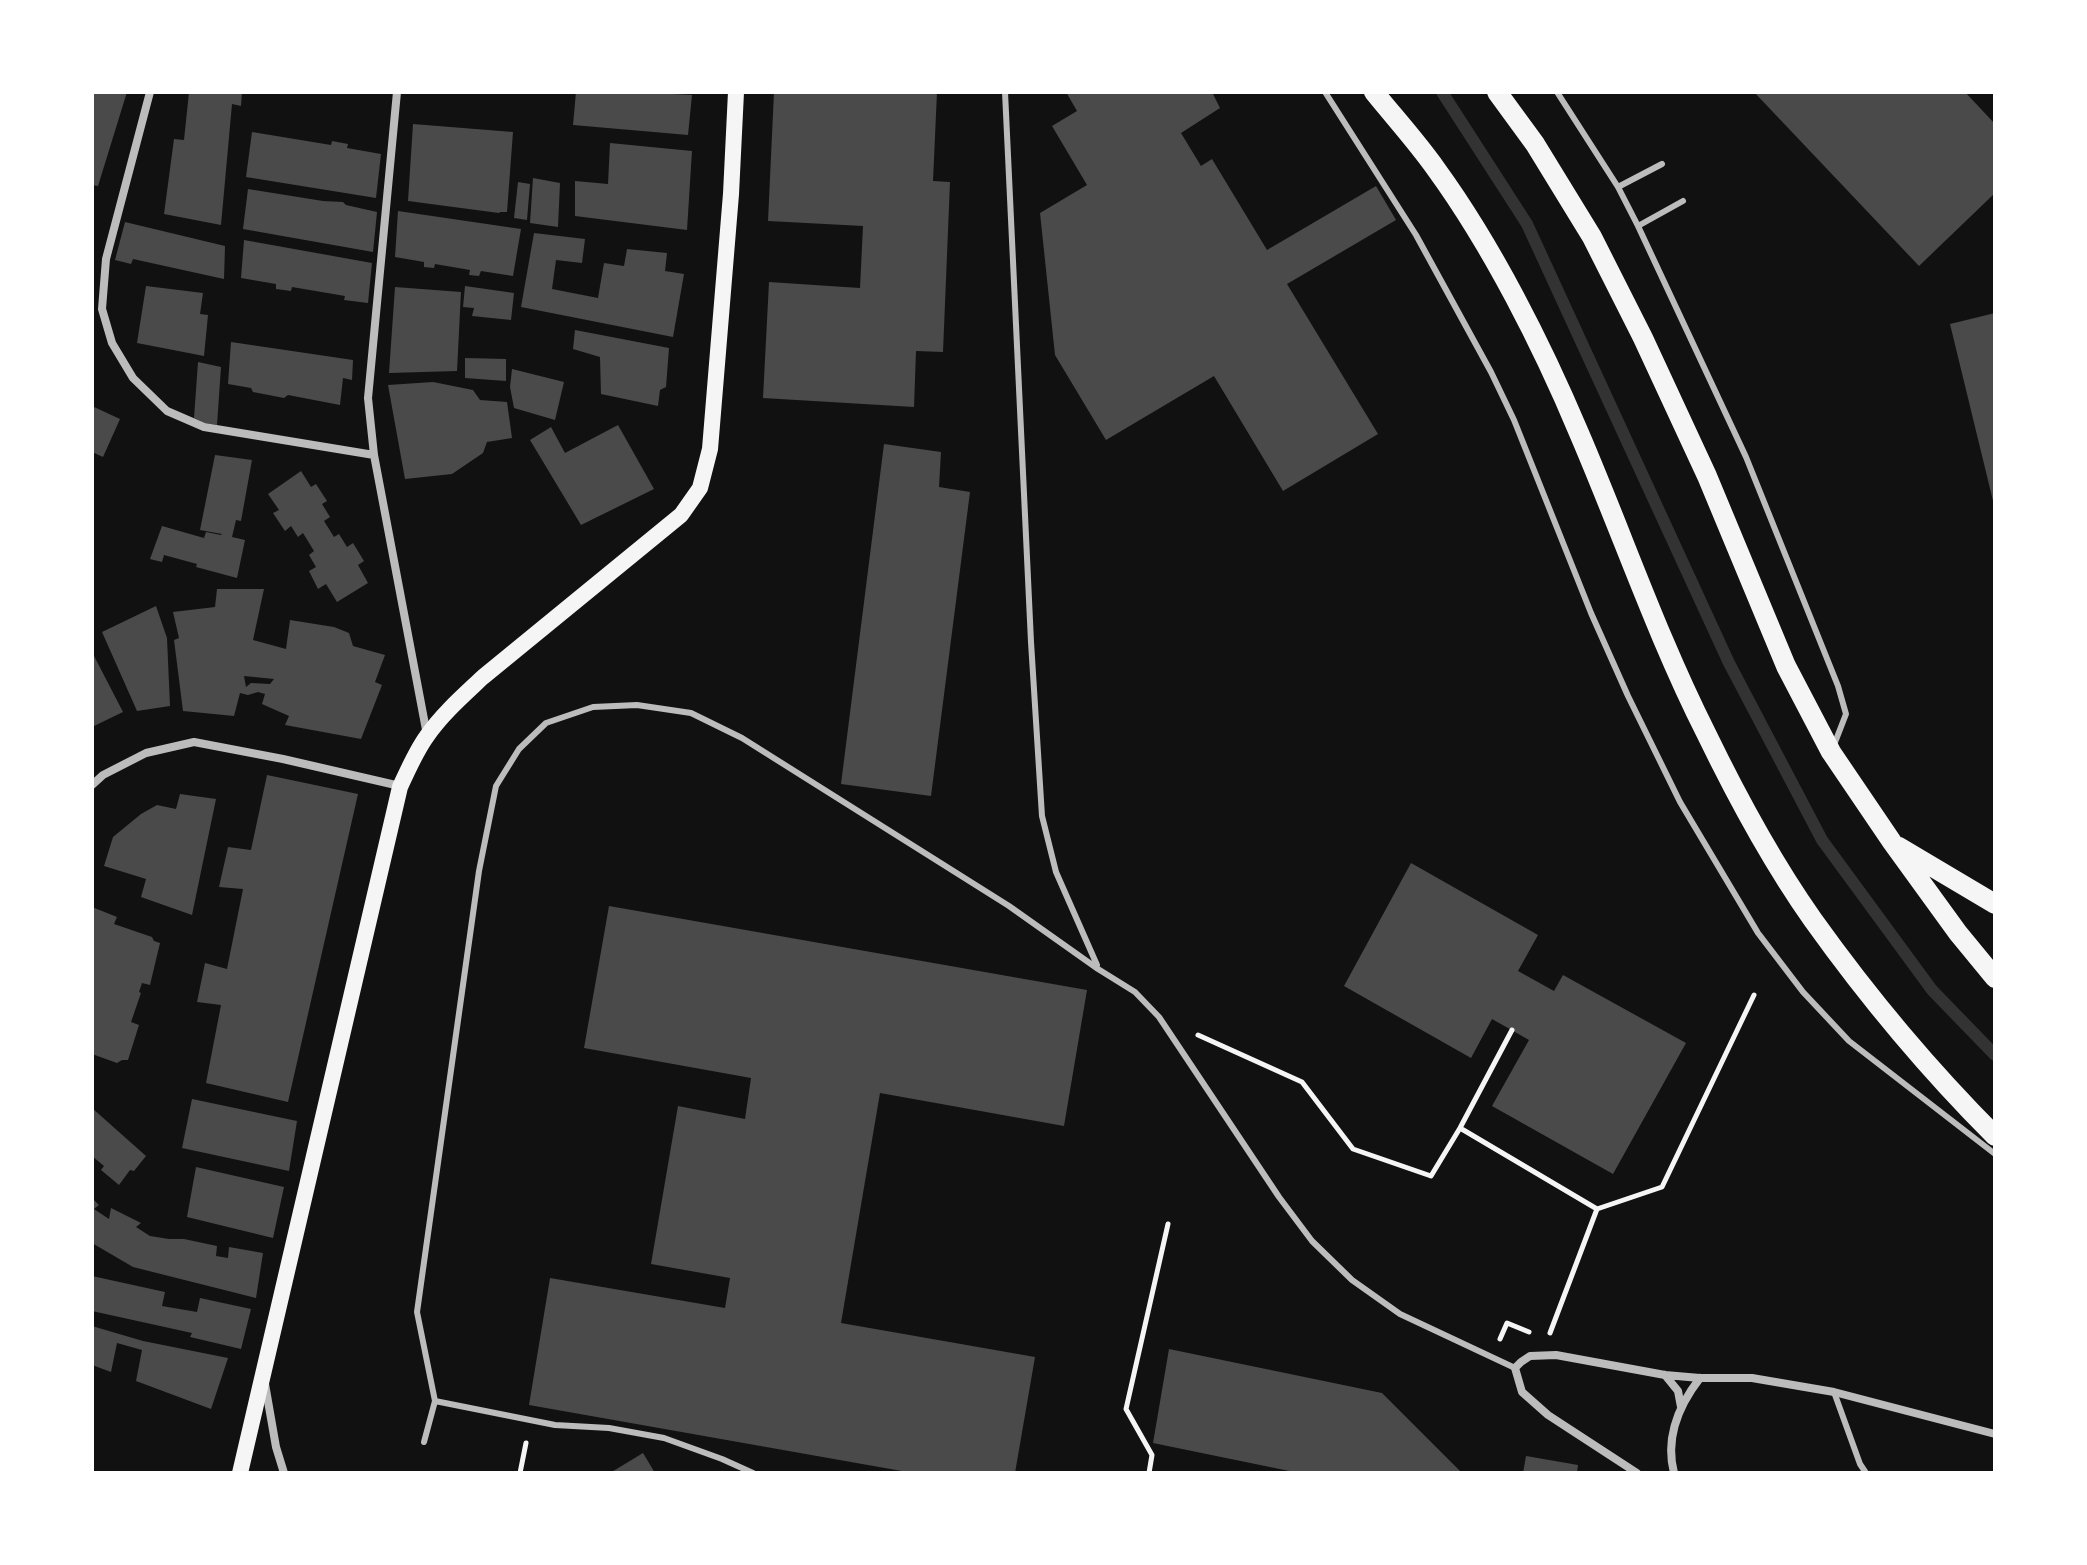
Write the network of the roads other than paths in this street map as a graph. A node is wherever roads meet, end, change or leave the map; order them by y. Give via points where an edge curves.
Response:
1 (150, 92) edge
2 (397, 92) edge
3 (736, 92) edge
4 (1005, 92) edge
5 (1325, 92) edge
6 (1374, 92) edge
7 (1497, 92) edge
8 (1557, 92) edge
9 (1662, 164) dead end
10 (1618, 187) junction
11 (1683, 201) dead end
12 (1638, 226) junction
13 (374, 455) junction
14 (427, 736) junction
15 (1831, 752) junction
16 (92, 785) edge
17 (400, 787) junction
18 (1892, 842) junction
19 (1995, 904) edge
20 (1098, 969) junction
21 (1995, 978) edge
22 (1995, 1136) edge
23 (1995, 1154) edge
24 (1515, 1368) junction
25 (1665, 1375) junction
26 (264, 1376) junction
27 (1700, 1378) junction
28 (1834, 1392) junction
29 (435, 1401) junction
30 (1681, 1408) junction
31 (1995, 1434) edge
32 (424, 1442) dead end
33 (240, 1473) edge
34 (284, 1473) edge
35 (753, 1473) edge
36 (1637, 1473) edge
37 (1674, 1473) edge
38 (1866, 1473) edge

1 - 13 street via 106,259 102,309 126,367 167,411 204,427
2 - 13 street via 368,398
3 - 14 main road via 710,449 700,488 681,515 483,677
4 - 20 lane via 1042,816 1056,872
5 - 23 lane via 1416,235 1491,372 1628,696 1680,802 1758,933 1849,1041
6 - 22 main road via 1436,169 1485,245 1535,339 1705,732 1760,836 1876,1004
7 - 15 main road via 1592,237 1707,476 1786,666
8 - 10 lane
9 - 10 lane
10 - 12 lane
11 - 12 lane
12 - 15 lane via 1746,457 1834,674 1846,714
13 - 14 street
14 - 17 main road
15 - 18 main road
16 - 17 street via 146,753 194,742
17 - 26 main road
18 - 19 main road
18 - 21 main road
20 - 24 lane via 1135,992 1159,1017 1279,1197 1312,1241 1352,1280 1400,1314
20 - 29 lane via 1009,906 742,738 691,713 637,705 593,707 546,723 519,749 496,786 479,871 417,1312
24 - 25 street via 1530,1356 1556,1355
24 - 36 street via 1522,1392 1548,1415
25 - 27 street
25 - 30 street via 1678,1391
26 - 33 main road
26 - 34 street
27 - 28 street via 1752,1378
27 - 30 street
28 - 31 street
28 - 38 lane
29 - 32 lane
29 - 35 lane via 530,1421 664,1438
30 - 37 street via 1671,1444

